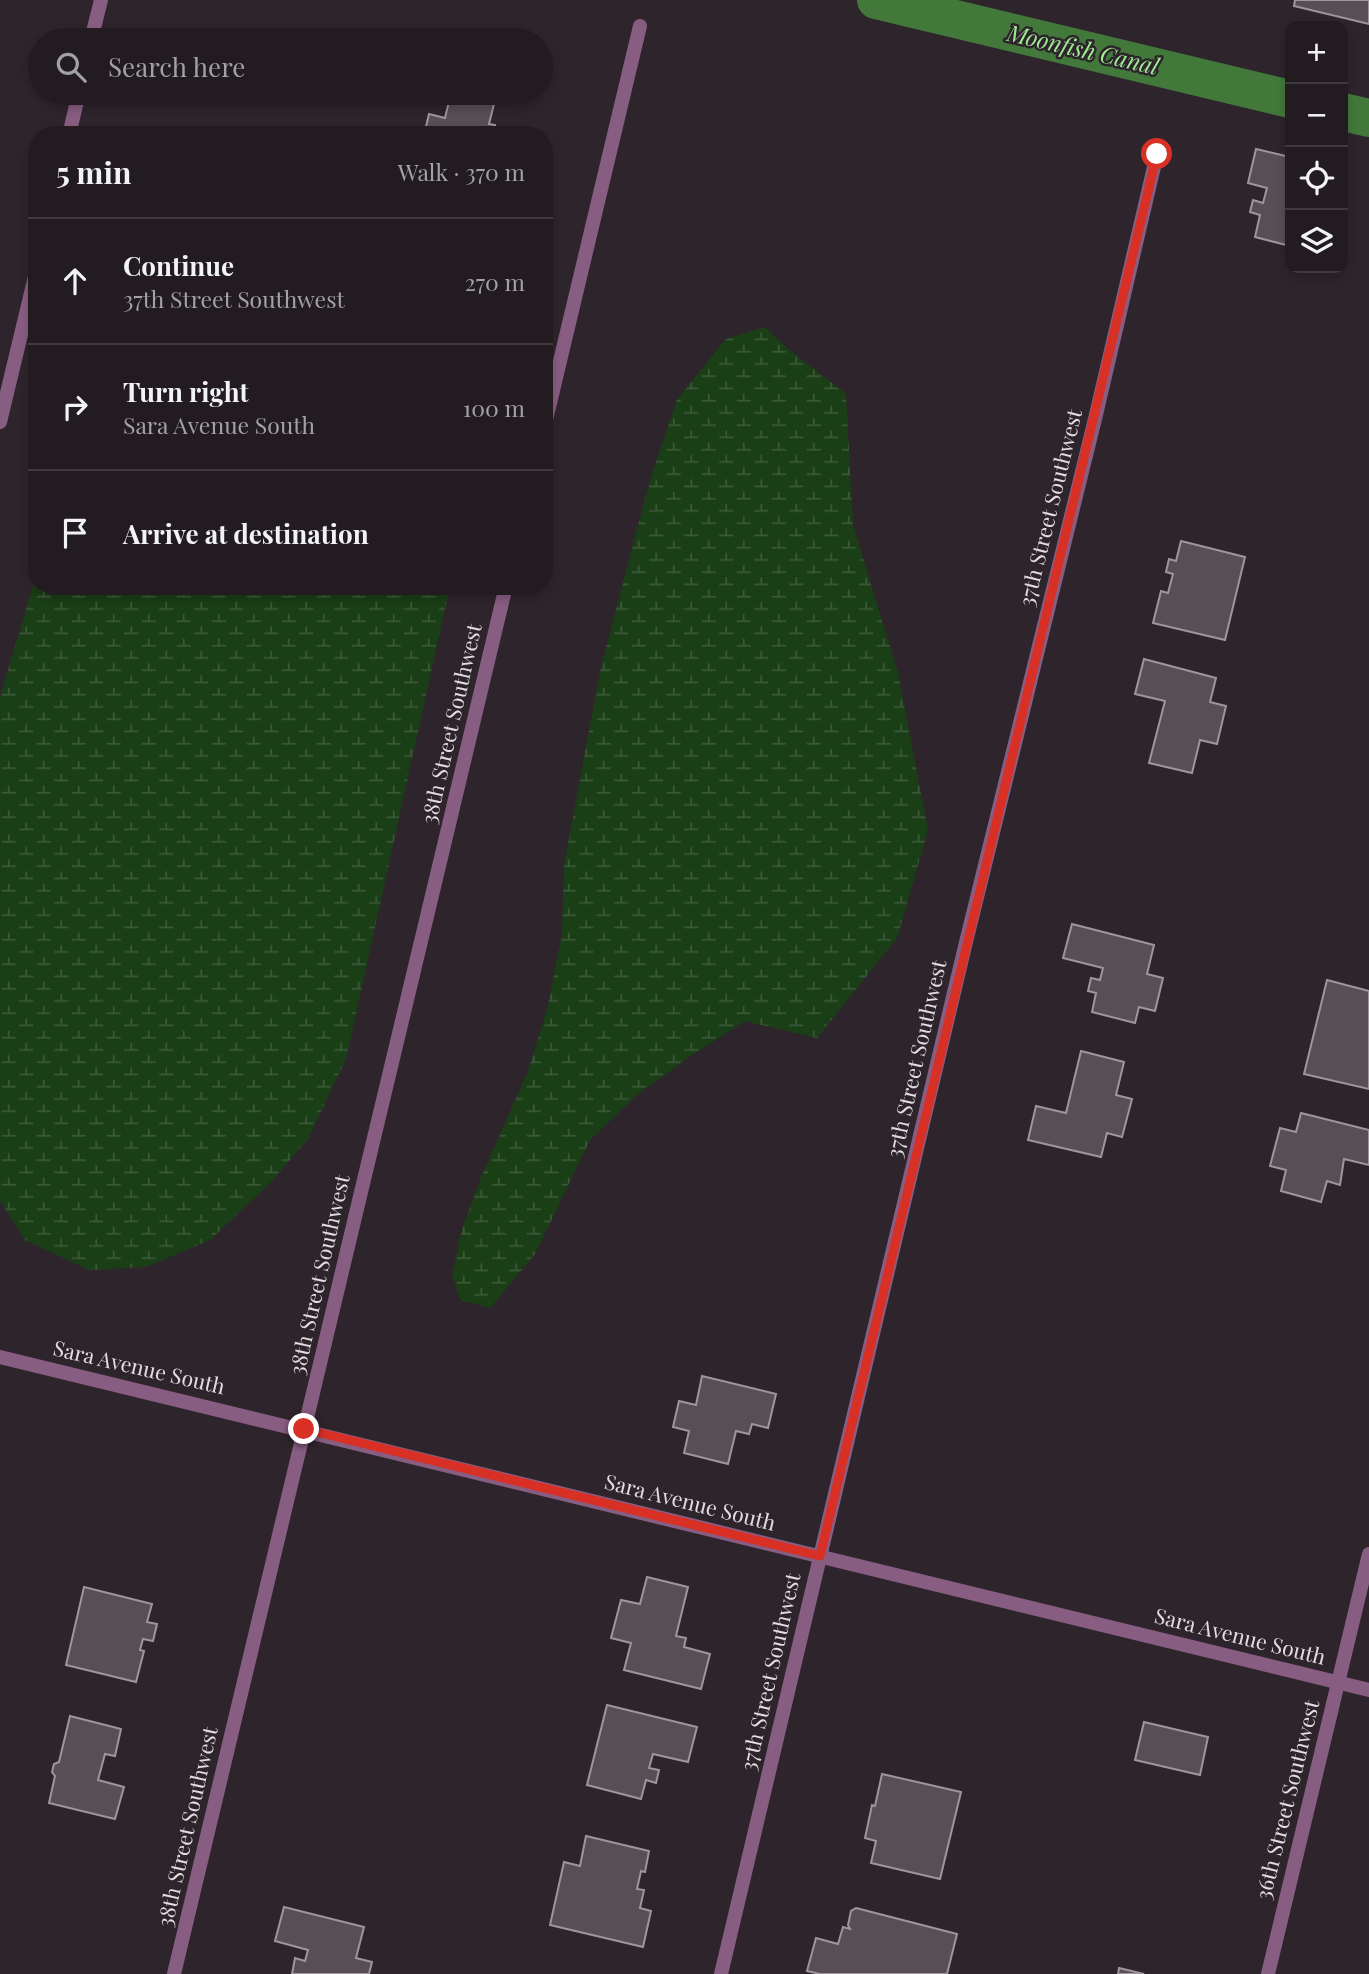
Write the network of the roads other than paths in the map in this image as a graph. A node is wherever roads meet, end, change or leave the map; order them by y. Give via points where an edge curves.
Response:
1 (101, 0) edge
2 (640, 26) dead end
3 (94, 28) edge
4 (76, 105) edge
5 (71, 126) edge
6 (1157, 154) dead end
7 (28, 305) edge
8 (553, 390) edge
9 (0, 422) edge
10 (504, 595) edge
11 (0, 1357) edge
12 (304, 1429) junction
13 (1369, 1554) edge
14 (820, 1556) junction
15 (1338, 1683) junction
16 (1369, 1690) edge
17 (174, 1974) edge
18 (720, 1974) edge
19 (1268, 1974) edge

1 - 3 street
2 - 8 street
4 - 5 street
6 - 14 street, 37th Street Southwest
7 - 9 street
10 - 12 street, 38th Street Southwest
11 - 12 street, Sara Avenue South
12 - 14 street, Sara Avenue South
12 - 17 street, 38th Street Southwest
13 - 15 street, 36th Street Southwest
14 - 15 street, Sara Avenue South
14 - 18 street, 37th Street Southwest
15 - 16 street, Sara Avenue South
15 - 19 street, 36th Street Southwest

